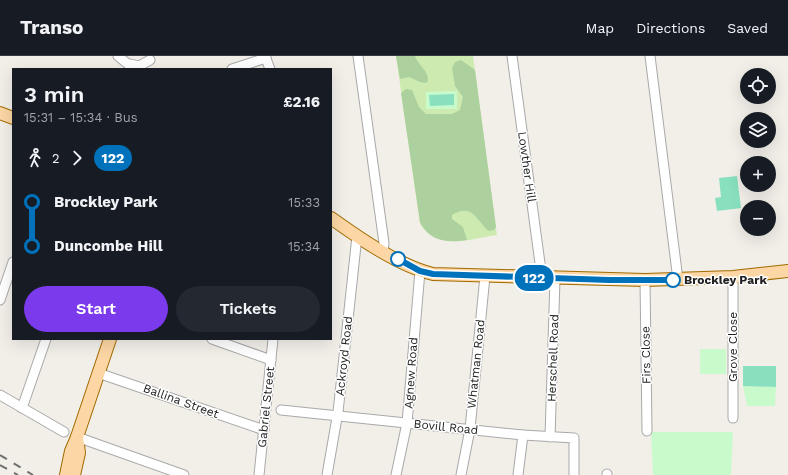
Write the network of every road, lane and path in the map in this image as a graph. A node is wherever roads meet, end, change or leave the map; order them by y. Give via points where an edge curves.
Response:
1 (118, 56) edge
2 (358, 56) edge
3 (512, 56) edge
4 (650, 56) edge
5 (266, 57) edge
6 (150, 62) edge
7 (132, 67) edge
8 (235, 68) edge
9 (270, 68) edge
10 (332, 219) edge
11 (357, 236) junction
12 (382, 251) junction
13 (12, 265) edge
14 (420, 271) junction
15 (788, 271) edge
16 (485, 276) junction
17 (733, 277) junction
18 (542, 278) junction
19 (555, 279) junction
20 (645, 280) junction
21 (678, 280) junction
22 (0, 300) edge
23 (46, 340) edge
24 (110, 340) edge
25 (215, 340) edge
26 (274, 340) edge
27 (271, 360) junction
28 (98, 373) junction
29 (0, 394) edge
30 (22, 408) junction
31 (281, 410) dead end
32 (337, 416) junction
33 (733, 418) dead end
34 (407, 423) junction
35 (470, 429) junction
36 (264, 430) junction
37 (647, 431) dead end
38 (64, 432) dead end
39 (522, 435) junction
40 (78, 437) junction
41 (550, 437) junction
42 (66, 475) edge
43 (74, 475) edge
44 (184, 475) edge
45 (259, 475) edge
46 (327, 475) edge
47 (396, 475) edge
48 (461, 475) edge
49 (518, 475) edge
50 (574, 475) edge

1 - 7 street
2 - 12 street via 384,243
3 - 18 street, Lowther Hill
4 - 21 street
5 - 8 street
5 - 9 street
6 - 7 street
10 - 11 main road
11 - 12 main road
11 - 32 street, Ackroyd Road
12 - 14 main road
13 - 22 street
14 - 16 main road
14 - 34 street, Agnew Road
15 - 17 main road
16 - 18 main road
16 - 35 street, Whatman Road
17 - 21 main road
17 - 33 street, Grove Close
18 - 19 main road
19 - 20 main road
19 - 41 street, Herschell Road
20 - 21 main road
20 - 37 street, Firs Close
23 - 30 street
24 - 28 main road
25 - 27 street
26 - 27 street, Gabriel Street
27 - 36 street, Gabriel Street
28 - 36 street, Ballina Street
28 - 40 main road
29 - 30 street
30 - 38 street
31 - 32 street, Bovill Road
32 - 34 street, Bovill Road
32 - 46 street, Ackroyd Road
34 - 35 street, Bovill Road
34 - 47 street, Agnew Road
35 - 39 street, Bovill Road
35 - 48 street, Whatman Road
36 - 45 street, Gabriel Street
39 - 41 street, Bovill Road
39 - 49 street
40 - 42 main road via 71,451
40 - 43 main road via 79,453
40 - 44 street
41 - 50 street, Bovill Road via 574,438

